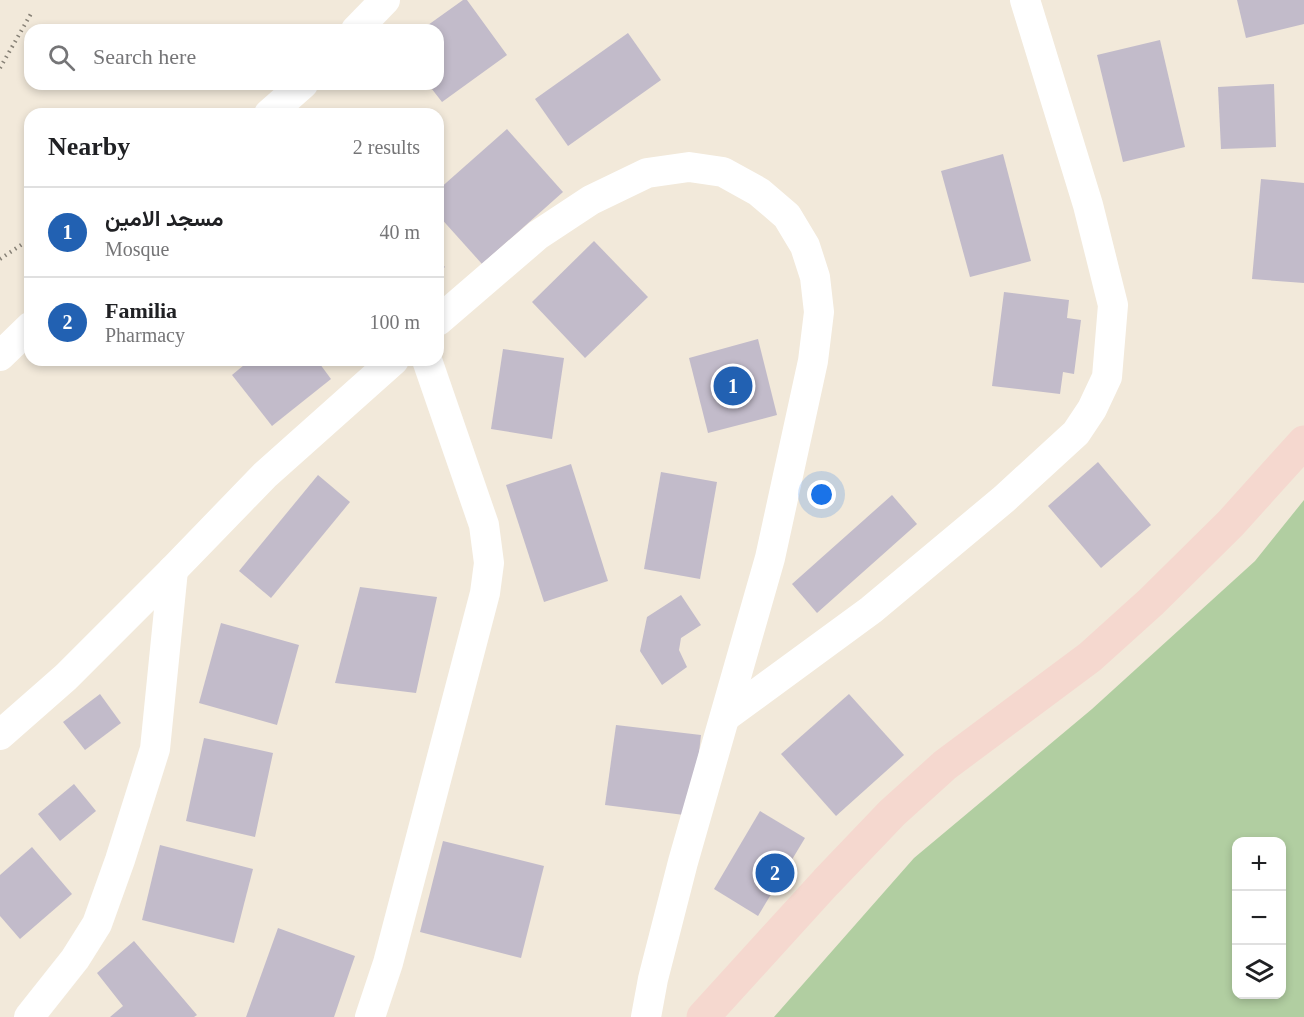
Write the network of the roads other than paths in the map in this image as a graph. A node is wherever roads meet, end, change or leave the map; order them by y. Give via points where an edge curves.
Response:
1 (385, 0) edge
2 (1025, 0) edge
3 (362, 24) edge
4 (296, 90) edge
5 (276, 108) edge
6 (444, 316) edge
7 (24, 333) edge
8 (0, 356) edge
9 (387, 366) edge
10 (429, 366) edge
11 (1304, 442) edge
12 (173, 570) junction
13 (725, 717) junction
14 (0, 735) edge
15 (29, 1017) edge
16 (370, 1017) edge
17 (646, 1017) edge
18 (703, 1017) edge

1 - 3 street
2 - 13 street via 1088,205 1113,305 1107,377 1076,433 1004,499 871,610
4 - 5 street
6 - 13 street via 538,235 591,200 647,173 689,168 723,172 759,192 787,216 805,246 815,277 819,312 813,361 770,558
7 - 8 street
9 - 12 street via 265,475
10 - 16 street via 483,525 489,563 485,592 388,963
11 - 18 street via 1231,523 1090,657 945,765 892,813
12 - 14 street via 66,677
12 - 15 street via 155,749 128,837 97,924
13 - 17 street via 683,862

